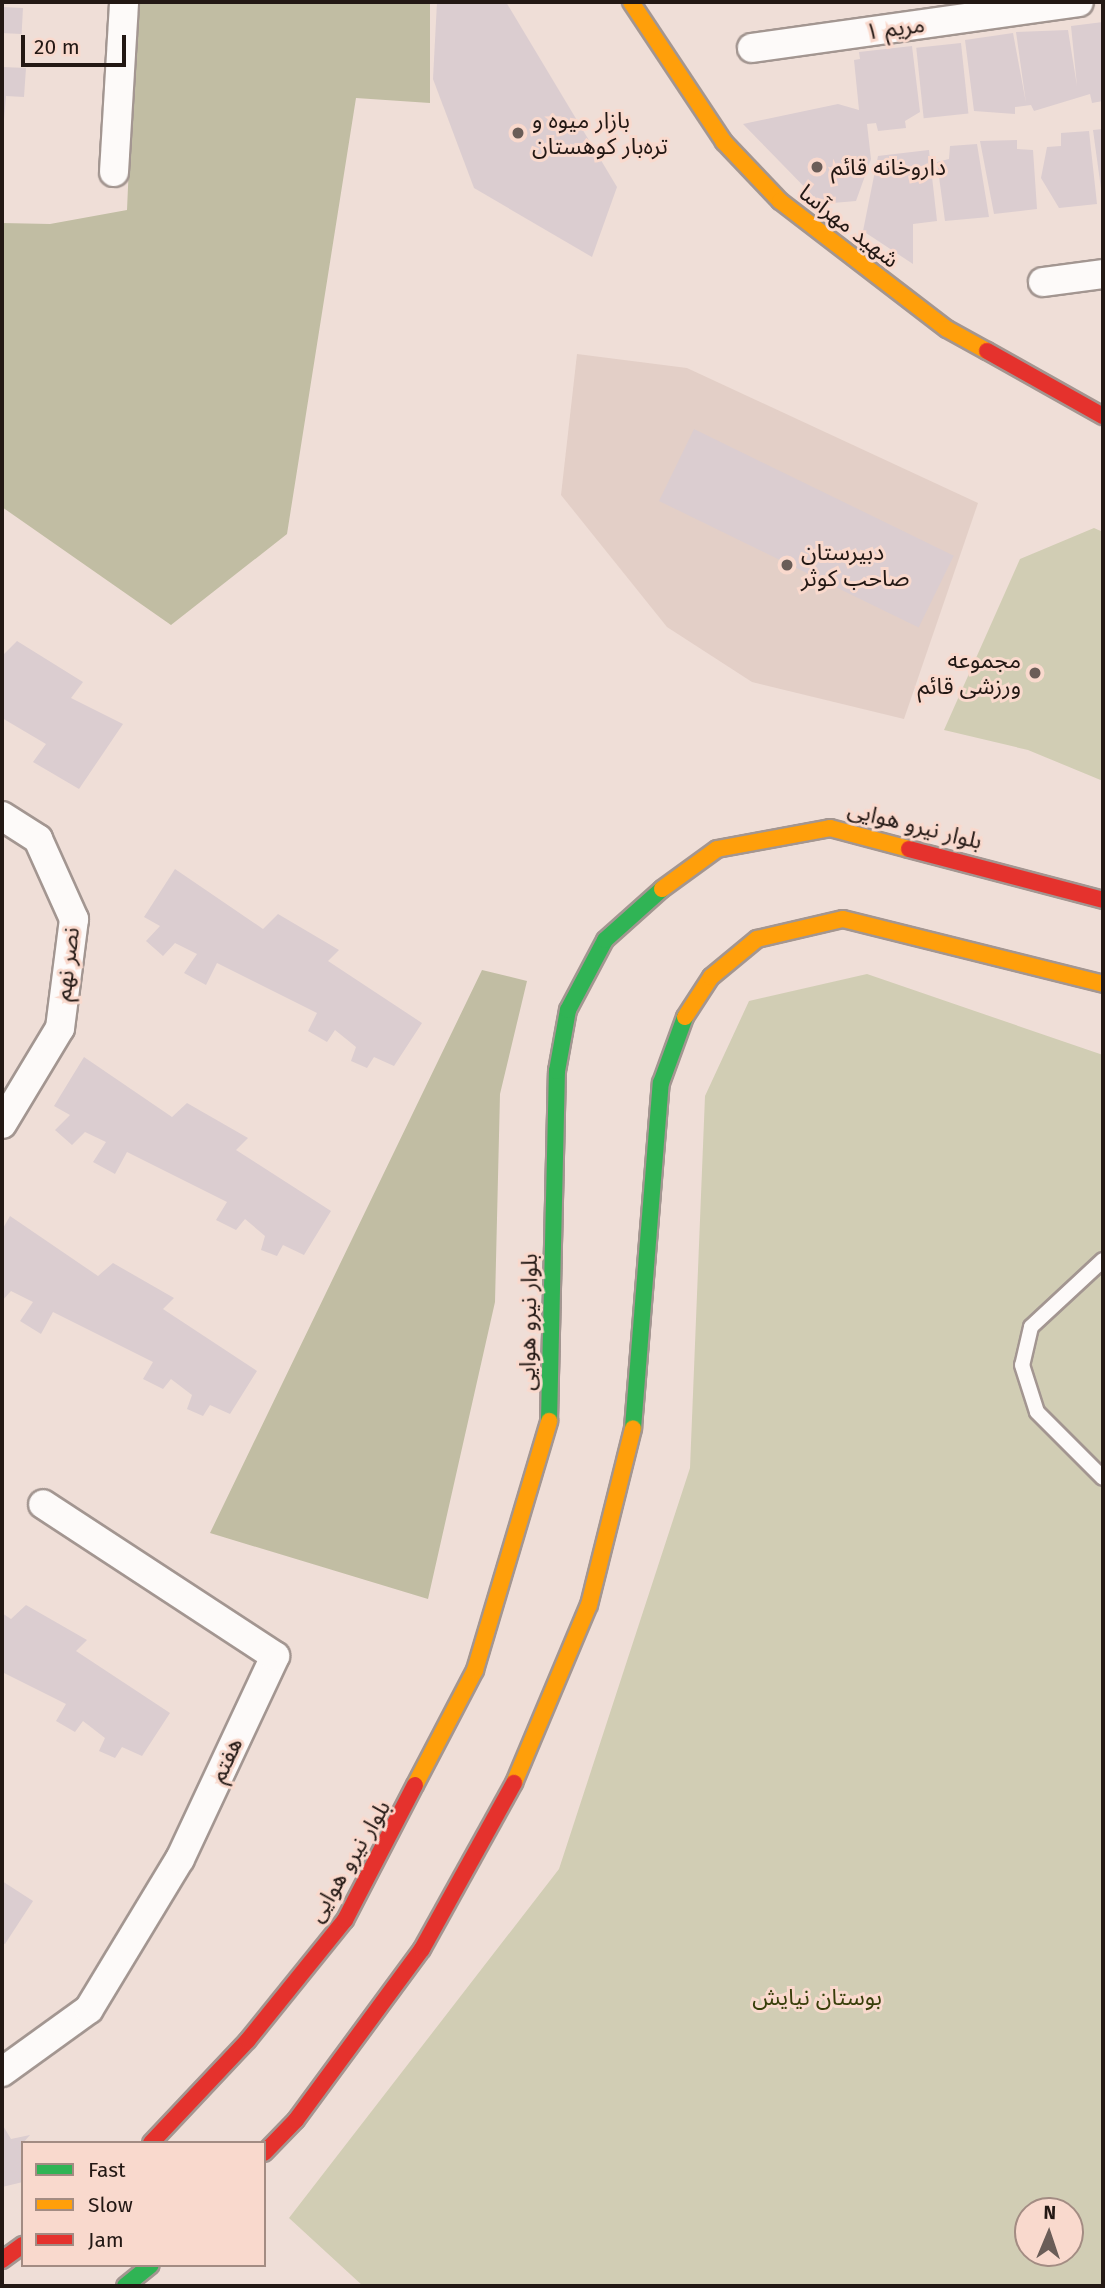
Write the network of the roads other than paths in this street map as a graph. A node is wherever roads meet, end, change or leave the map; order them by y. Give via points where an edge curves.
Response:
1 (124, 2) edge
2 (631, 2) edge
3 (1079, 2) edge
4 (752, 48) dead end
5 (114, 172) dead end
6 (1103, 274) edge
7 (1043, 282) dead end
8 (1103, 416) edge
9 (2, 816) edge
10 (1103, 900) edge
11 (1103, 984) edge
12 (2, 1124) edge
13 (1103, 1260) edge
14 (1103, 1478) edge
15 (43, 1504) dead end
16 (2, 2072) edge
17 (153, 2141) edge
18 (266, 2151) edge
19 (21, 2246) edge
20 (2, 2260) edge
21 (149, 2267) edge
22 (125, 2286) edge

1 - 5 street
2 - 8 main road, شهید مهرآسا via 724,142 780,201 947,329
3 - 4 street, مریم ۱
6 - 7 street
9 - 12 street, نصر نهم via 38,839 74,919 60,1028
10 - 17 main road, بلوار نیرو هوایی via 830,828 718,849 625,916 606,940 568,1010 557,1071 549,1430 475,1670 345,1920 248,2040
11 - 18 main road via 843,919 757,939 711,977 677,1030 661,1083 631,1446 589,1605 527,1760 422,1949 296,2120
13 - 14 lane via 1031,1327 1022,1365 1037,1412
15 - 16 street, هفتم via 275,1656 180,1859 89,2008
19 - 20 main road
21 - 22 main road

